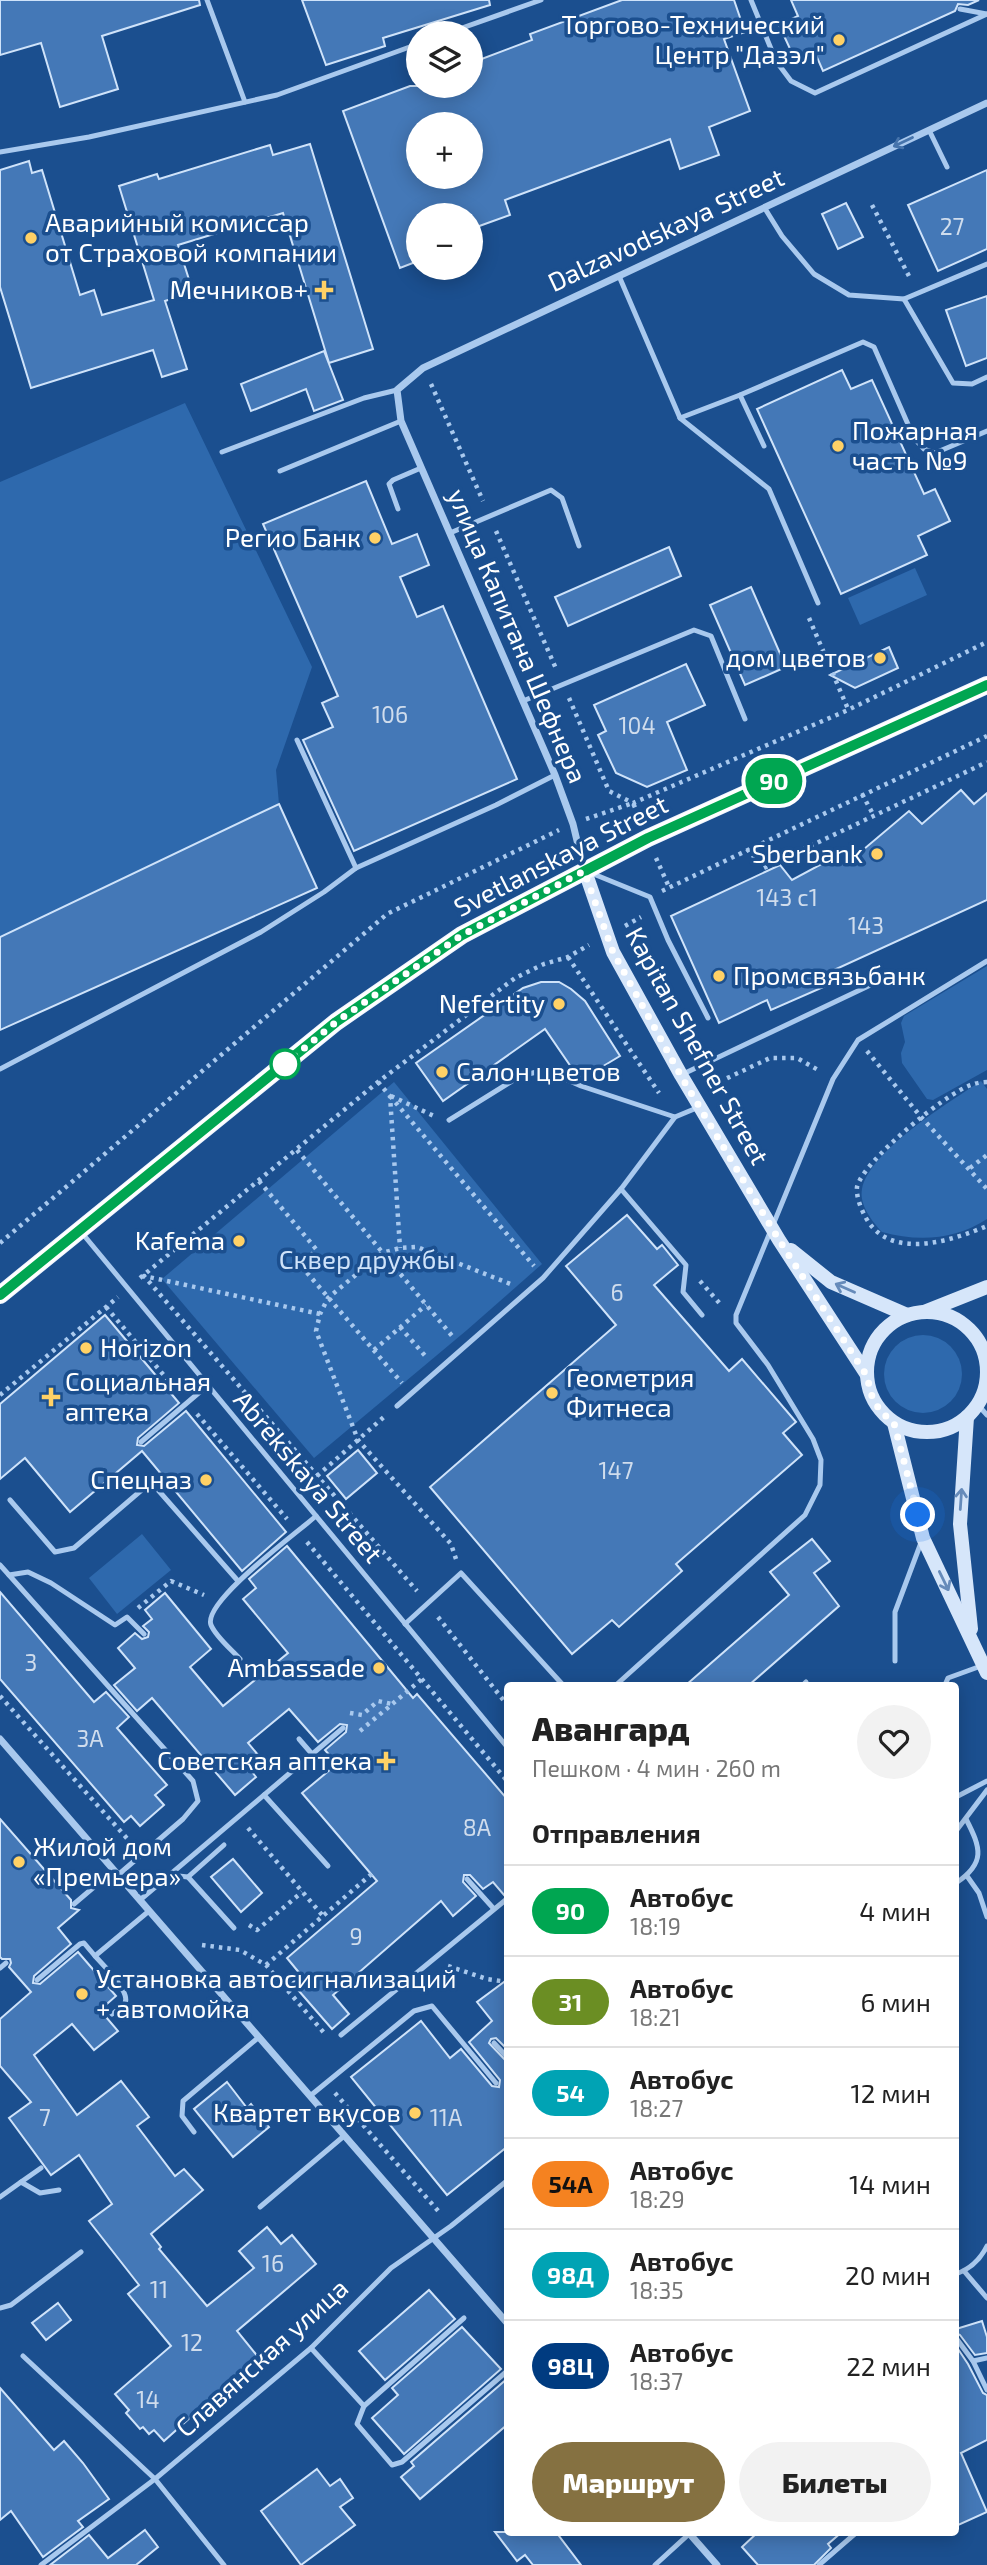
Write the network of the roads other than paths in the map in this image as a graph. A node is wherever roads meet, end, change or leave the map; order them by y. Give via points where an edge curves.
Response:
1 (207, 0) edge
2 (541, 0) edge
3 (751, 0) edge
4 (960, 9) dead end
5 (987, 14) edge
6 (482, 21) edge
7 (406, 48) edge
8 (245, 102) junction
9 (987, 103) edge
10 (929, 130) junction
11 (0, 152) edge
12 (947, 167) dead end
13 (764, 207) junction
14 (987, 264) edge
15 (619, 276) junction
16 (904, 299) junction
17 (987, 377) edge
18 (397, 390) junction
19 (740, 396) junction
20 (680, 418) junction
21 (401, 421) junction
22 (987, 431) edge
23 (764, 446) dead end
24 (222, 452) dead end
25 (421, 468) junction
26 (280, 471) dead end
27 (398, 509) dead end
28 (450, 533) junction
29 (579, 546) dead end
30 (818, 603) dead end
31 (987, 685) edge
32 (523, 701) junction
33 (745, 719) dead end
34 (297, 740) dead end
35 (555, 775) junction
36 (356, 868) junction
37 (584, 871) junction
38 (987, 961) edge
39 (881, 981) dead end
40 (708, 1018) dead end
41 (0, 1069) edge
42 (681, 1076) junction
43 (699, 1107) junction
44 (675, 1116) junction
45 (449, 1120) road end
46 (621, 1189) junction
47 (80, 1230) junction
48 (775, 1234) junction
49 (987, 1287) edge
50 (0, 1295) edge
51 (924, 1312) junction
52 (702, 1315) dead end
53 (907, 1315) junction
54 (867, 1376) junction
55 (987, 1383) edge
56 (208, 1385) junction
57 (397, 1406) road end
58 (982, 1410) edge
59 (967, 1417) junction
60 (894, 1423) junction
61 (141, 1442) dead end
62 (146, 1475) dead end
63 (151, 1482) junction
64 (10, 1500) dead end
65 (316, 1516) junction
66 (923, 1538) junction
67 (0, 1565) edge
68 (9, 1575) junction
69 (238, 1581) junction
70 (405, 1624) junction
71 (144, 1634) dead end
72 (972, 1640) junction
73 (240, 1659) dead end
74 (895, 1661) dead end
75 (985, 1669) edge
76 (560, 1682) edge
77 (619, 1682) edge
78 (946, 1682) edge
79 (343, 1728) road end
80 (0, 1739) edge
81 (299, 1739) dead end
82 (504, 1743) edge
83 (312, 1754) junction
84 (987, 1781) edge
85 (987, 1790) edge
86 (264, 1795) junction
87 (959, 1795) edge
88 (966, 1819) junction
89 (959, 1827) edge
90 (224, 1845) dead end
91 (328, 1866) dead end
92 (116, 1873) junction
93 (169, 1875) junction
94 (967, 1876) junction
95 (188, 1877) junction
96 (467, 1878) dead end
97 (959, 1881) edge
98 (140, 1900) junction
99 (504, 1901) edge
100 (74, 1904) dead end
101 (494, 1909) junction
102 (149, 1911) junction
103 (987, 1917) edge
104 (234, 1928) road end
105 (95, 1956) junction
106 (6, 1963) dead end
107 (0, 1968) edge
108 (37, 1980) dead end
109 (113, 2014) dead end
110 (341, 2035) road end
111 (259, 2037) junction
112 (494, 2043) dead end
113 (504, 2054) edge
114 (496, 2083) dead end
115 (310, 2096) junction
116 (194, 2132) dead end
117 (344, 2136) junction
118 (41, 2168) dead end
119 (21, 2182) junction
120 (504, 2182) edge
121 (59, 2190) dead end
122 (0, 2197) edge
123 (260, 2207) dead end
124 (433, 2238) junction
125 (987, 2246) edge
126 (81, 2252) dead end
127 (964, 2271) junction
128 (959, 2273) edge
129 (987, 2298) edge
130 (0, 2308) edge
131 (464, 2318) dead end
132 (504, 2319) edge
133 (959, 2342) edge
134 (311, 2348) junction
135 (23, 2356) dead end
136 (987, 2358) edge
137 (973, 2361) junction
138 (504, 2374) edge
139 (987, 2390) edge
140 (364, 2406) junction
141 (155, 2479) junction
142 (686, 2536) edge
143 (692, 2536) edge
144 (852, 2536) edge
145 (41, 2565) edge
146 (224, 2565) edge
147 (655, 2565) edge
148 (717, 2565) edge
149 (819, 2565) edge

1 - 8 lane
2 - 6 lane
3 - 5 lane via 776,61 791,81 815,93
4 - 5 lane
7 - 8 lane
8 - 11 lane
9 - 10 street, Dalzavodskaya Street
10 - 12 lane
10 -> 13 street, Dalzavodskaya Street
13 - 15 street, Dalzavodskaya Street
13 - 16 lane via 814,274 849,295
14 - 16 lane
15 - 18 street, Dalzavodskaya Street via 423,368
15 - 20 lane
16 - 17 lane via 953,383 972,384
18 - 21 street
18 - 24 lane via 363,398
19 - 20 lane
19 - 22 lane via 863,342 874,347 914,438 925,449 935,453
19 - 23 lane
20 - 30 lane via 769,489
21 - 25 street, улица Капитана Шефнера
21 - 26 lane
25 - 27 lane via 388,484
25 - 28 street, улица Капитана Шефнера
28 - 29 lane via 551,490 562,498
28 - 32 street, улица Капитана Шефнера
31 - 37 main road, Svetlanskaya Street
32 - 33 lane via 694,630 711,636
32 - 35 street, улица Капитана Шефнера
34 - 36 lane
35 - 36 lane
35 - 37 street, улица Капитана Шефнера
36 - 41 lane via 261,932
37 - 40 lane via 650,897
37 - 42 main road, Kapitan Shefner Street via 613,952
37 - 47 main road, Svetlanskaya Street via 462,935 336,1022
38 - 48 lane via 858,1040 833,1079
39 - 42 lane
42 - 43 main road, Kapitan Shefner Street
43 - 44 lane
43 - 48 main road, Kapitan Shefner Street
44 - 45 lane via 545,1070 520,1076
44 - 46 lane
46 - 52 lane via 686,1265 683,1292
46 - 57 lane via 543,1278
47 - 50 main road, Svetlanskaya Street
47 - 56 lane, Abrekskaya Street
53 -> 48 main road, Kapitan Shefner Street via 831,1282
48 - 54 main road, Kapitan Shefner Street
48 - 77 lane via 741,1300 736,1323 813,1439 821,1460 820,1485 805,1515
49 - 51 main road
51 - 53 main road
51 - 55 main road via 950,1317 973,1333 985,1356
53 - 54 main road via 877,1338
54 - 60 main road via 880,1411
55 - 58 main road
56 - 61 lane
56 - 65 lane, Abrekskaya Street
58 - 59 main road
59 - 60 main road via 944,1430 918,1432
72 -> 59 main road via 960,1524
60 - 66 main road
62 - 63 lane
63 - 64 lane via 74,1548 55,1552
63 - 69 lane
65 - 69 lane
65 - 70 lane, Abrekskaya Street
66 -> 72 main road
66 - 74 lane via 895,1612
67 - 68 lane
68 - 71 lane via 28,1572 114,1625 127,1617
68 - 92 lane via 192,1781 198,1801 183,1819
69 - 73 lane via 211,1618 211,1626
70 - 76 lane via 461,1573
70 - 82 lane, Abrekskaya Street
72 - 75 main road
75 - 78 lane
79 - 83 lane
80 - 92 street
81 - 83 lane
83 - 86 lane
84 - 87 lane
85 - 88 lane
86 - 91 lane
86 - 93 lane
88 - 89 lane
88 - 94 lane via 978,1843 978,1863
90 - 95 lane
92 - 98 street
92 - 100 lane
93 - 95 lane
93 - 98 lane
94 - 97 lane
94 - 103 lane
95 - 104 lane
96 - 101 lane
98 - 102 street
99 - 101 lane
101 - 110 lane
102 - 105 lane
102 - 111 street
105 - 108 lane via 84,1943 79,1944
105 - 109 lane via 124,1990 125,2003
106 - 107 lane
111 - 115 street
111 - 116 lane via 183,2101 182,2116
112 - 113 lane
114 - 115 lane via 432,2006 414,2011
115 - 117 street
117 - 123 lane
117 - 124 street
118 - 119 lane
119 - 121 lane via 40,2193
119 - 122 lane
120 - 124 lane, Славянская улица
124 - 132 street
124 - 134 lane, Славянская улица via 390,2268
125 - 127 lane
126 - 130 lane via 11,2305
127 - 128 lane
127 - 129 lane
131 - 140 lane
133 - 137 lane
134 - 140 lane
134 - 141 lane, Славянская улица
135 - 141 lane
136 - 137 lane
137 - 139 lane
138 - 140 lane via 402,2462 392,2465 357,2424
141 - 145 lane, Славянская улица
141 - 146 lane
142 - 147 lane
143 - 148 street
144 - 149 lane

